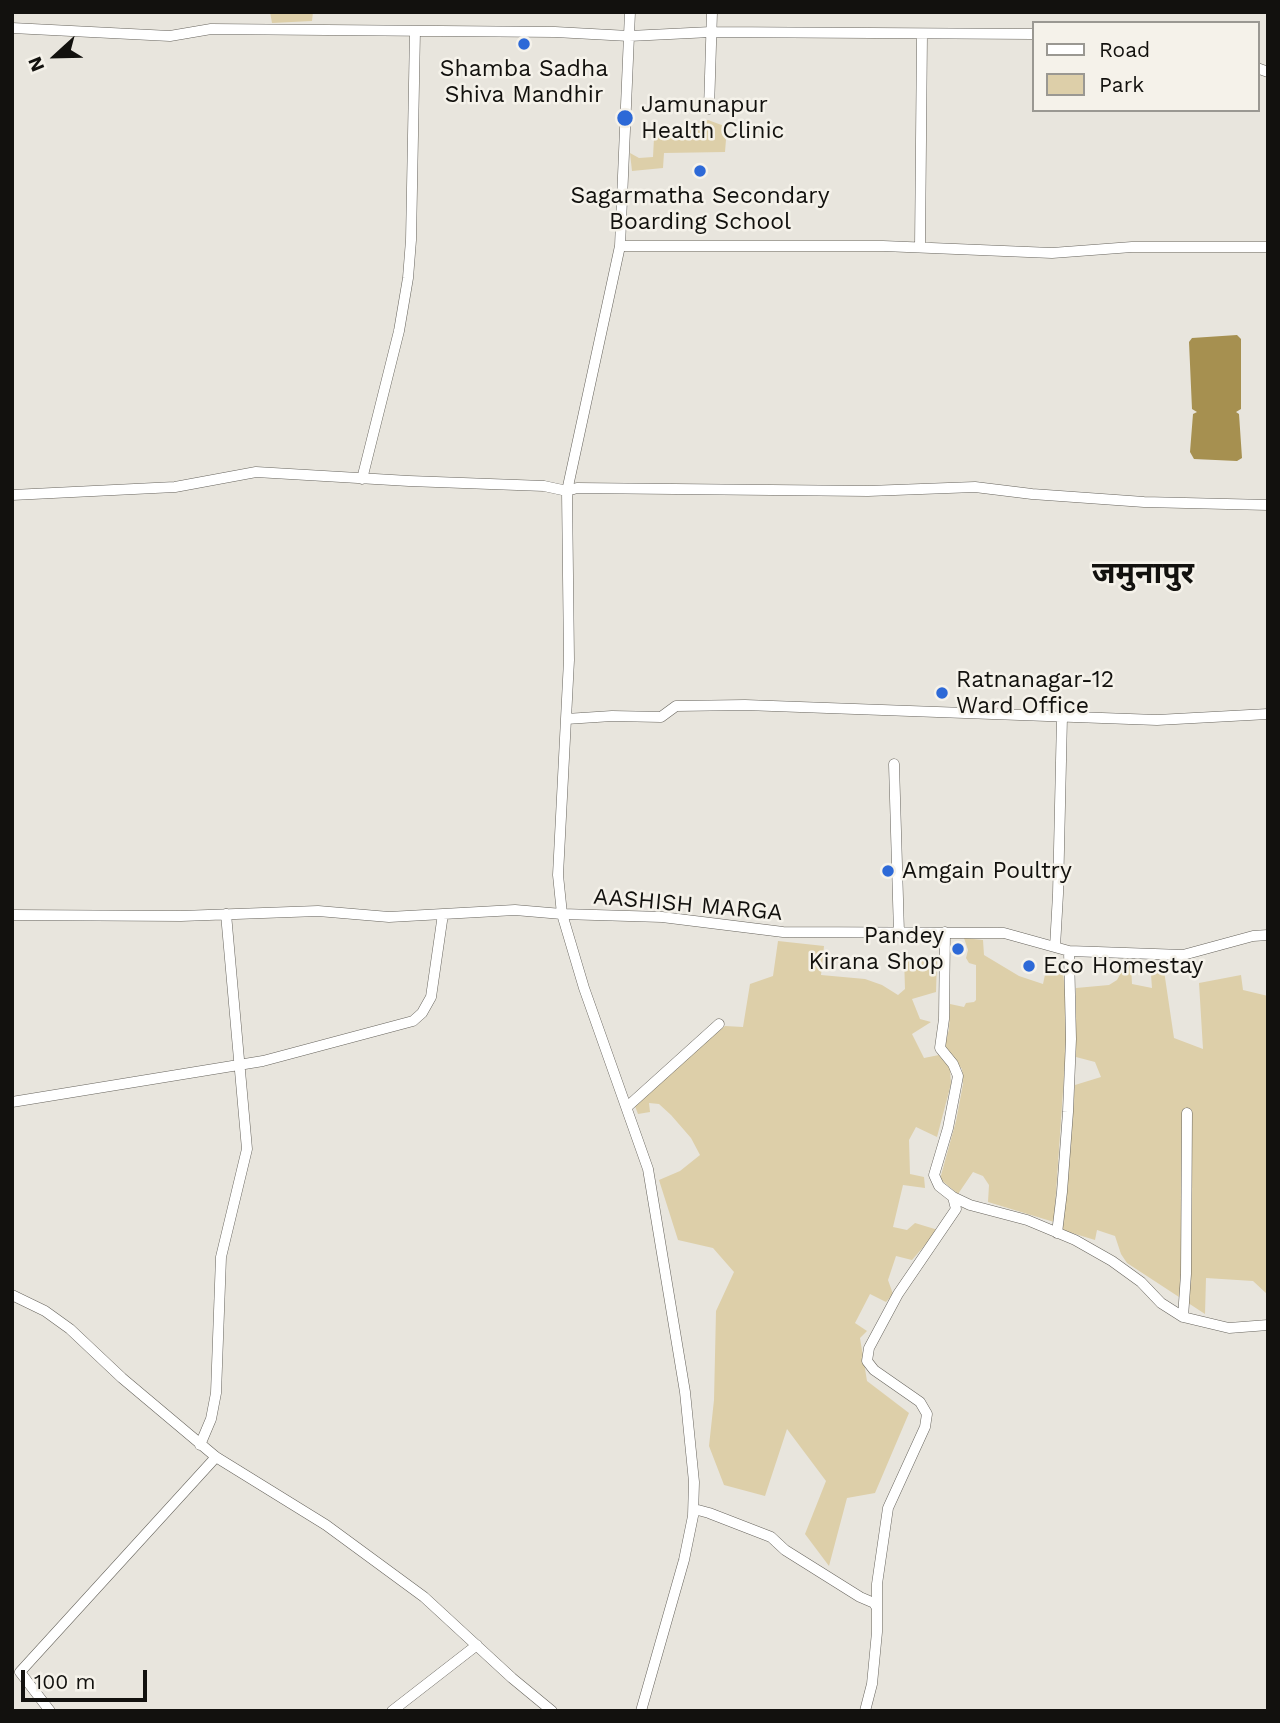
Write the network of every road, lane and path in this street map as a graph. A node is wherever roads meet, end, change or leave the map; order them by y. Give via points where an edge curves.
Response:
1 (630, 12) edge
2 (712, 12) edge
3 (12, 28) edge
4 (415, 31) junction
5 (711, 32) junction
6 (922, 34) junction
7 (1032, 34) edge
8 (629, 36) junction
9 (709, 108) dead end
10 (620, 246) junction
11 (920, 247) junction
12 (1268, 247) edge
13 (362, 479) junction
14 (568, 491) junction
15 (12, 495) edge
16 (1268, 505) edge
17 (1268, 714) edge
18 (1062, 718) junction
19 (566, 719) junction
20 (894, 764) dead end
21 (226, 914) junction
22 (443, 914) junction
23 (562, 914) junction
24 (12, 915) edge
25 (945, 932) junction
26 (900, 933) junction
27 (1268, 935) edge
28 (1055, 947) junction
29 (1069, 951) junction
30 (719, 1024) dead end
31 (240, 1065) junction
32 (12, 1102) edge
33 (627, 1107) junction
34 (1187, 1113) dead end
35 (953, 1197) junction
36 (1057, 1233) junction
37 (12, 1295) edge
38 (1183, 1317) junction
39 (1268, 1325) edge
40 (200, 1445) junction
41 (216, 1457) junction
42 (693, 1513) junction
43 (877, 1608) junction
44 (477, 1645) junction
45 (16, 1675) edge
46 (50, 1711) edge
47 (392, 1711) edge
48 (552, 1711) edge
49 (641, 1711) edge
50 (865, 1711) edge

1 - 8 street
2 - 5 street
3 - 4 street via 170,36 211,29
4 - 8 street
4 - 13 street via 408,278
5 - 6 street
5 - 8 street
5 - 9 street
6 - 7 street
6 - 11 street
8 - 10 street
10 - 11 street
10 - 14 street
11 - 12 street via 1052,253 1132,247
13 - 14 street via 544,486
13 - 15 street via 256,472 175,487
14 - 16 street via 868,491 975,486 1144,502
14 - 19 street
17 - 18 street via 1157,720
18 - 19 street via 746,705 676,706 661,717
18 - 28 street
19 - 23 street via 558,875
20 - 26 street
21 - 22 street, AASHISH MARGA
21 - 24 street, AASHISH MARGA
21 - 31 street
22 - 23 street, AASHISH MARGA via 515,910
22 - 31 street via 431,996 413,1021
23 - 26 street, AASHISH MARGA via 662,917 783,932
23 - 33 street
25 - 26 street, AASHISH MARGA
25 - 28 street, AASHISH MARGA via 1004,933
25 - 35 street via 940,1048 958,1076 934,1175
27 - 29 street, AASHISH MARGA via 1183,955
28 - 29 street, AASHISH MARGA
29 - 36 street via 1068,1112
30 - 33 street
31 - 32 street
31 - 40 street via 247,1149 221,1257 216,1393
33 - 42 street via 648,1170 674,1315 694,1482
34 - 38 street
35 - 36 street
35 - 43 street via 956,1209 898,1294 869,1348 867,1361 874,1370 919,1402 928,1414 888,1508
36 - 38 street via 1112,1261
37 - 40 street via 70,1329
38 - 39 street via 1229,1328
40 - 41 street
41 - 44 street via 346,1540 425,1597
41 - 45 street
42 - 43 street via 709,1513 771,1537
42 - 49 street
43 - 50 street via 872,1684
44 - 47 street
44 - 48 street
45 - 46 street

